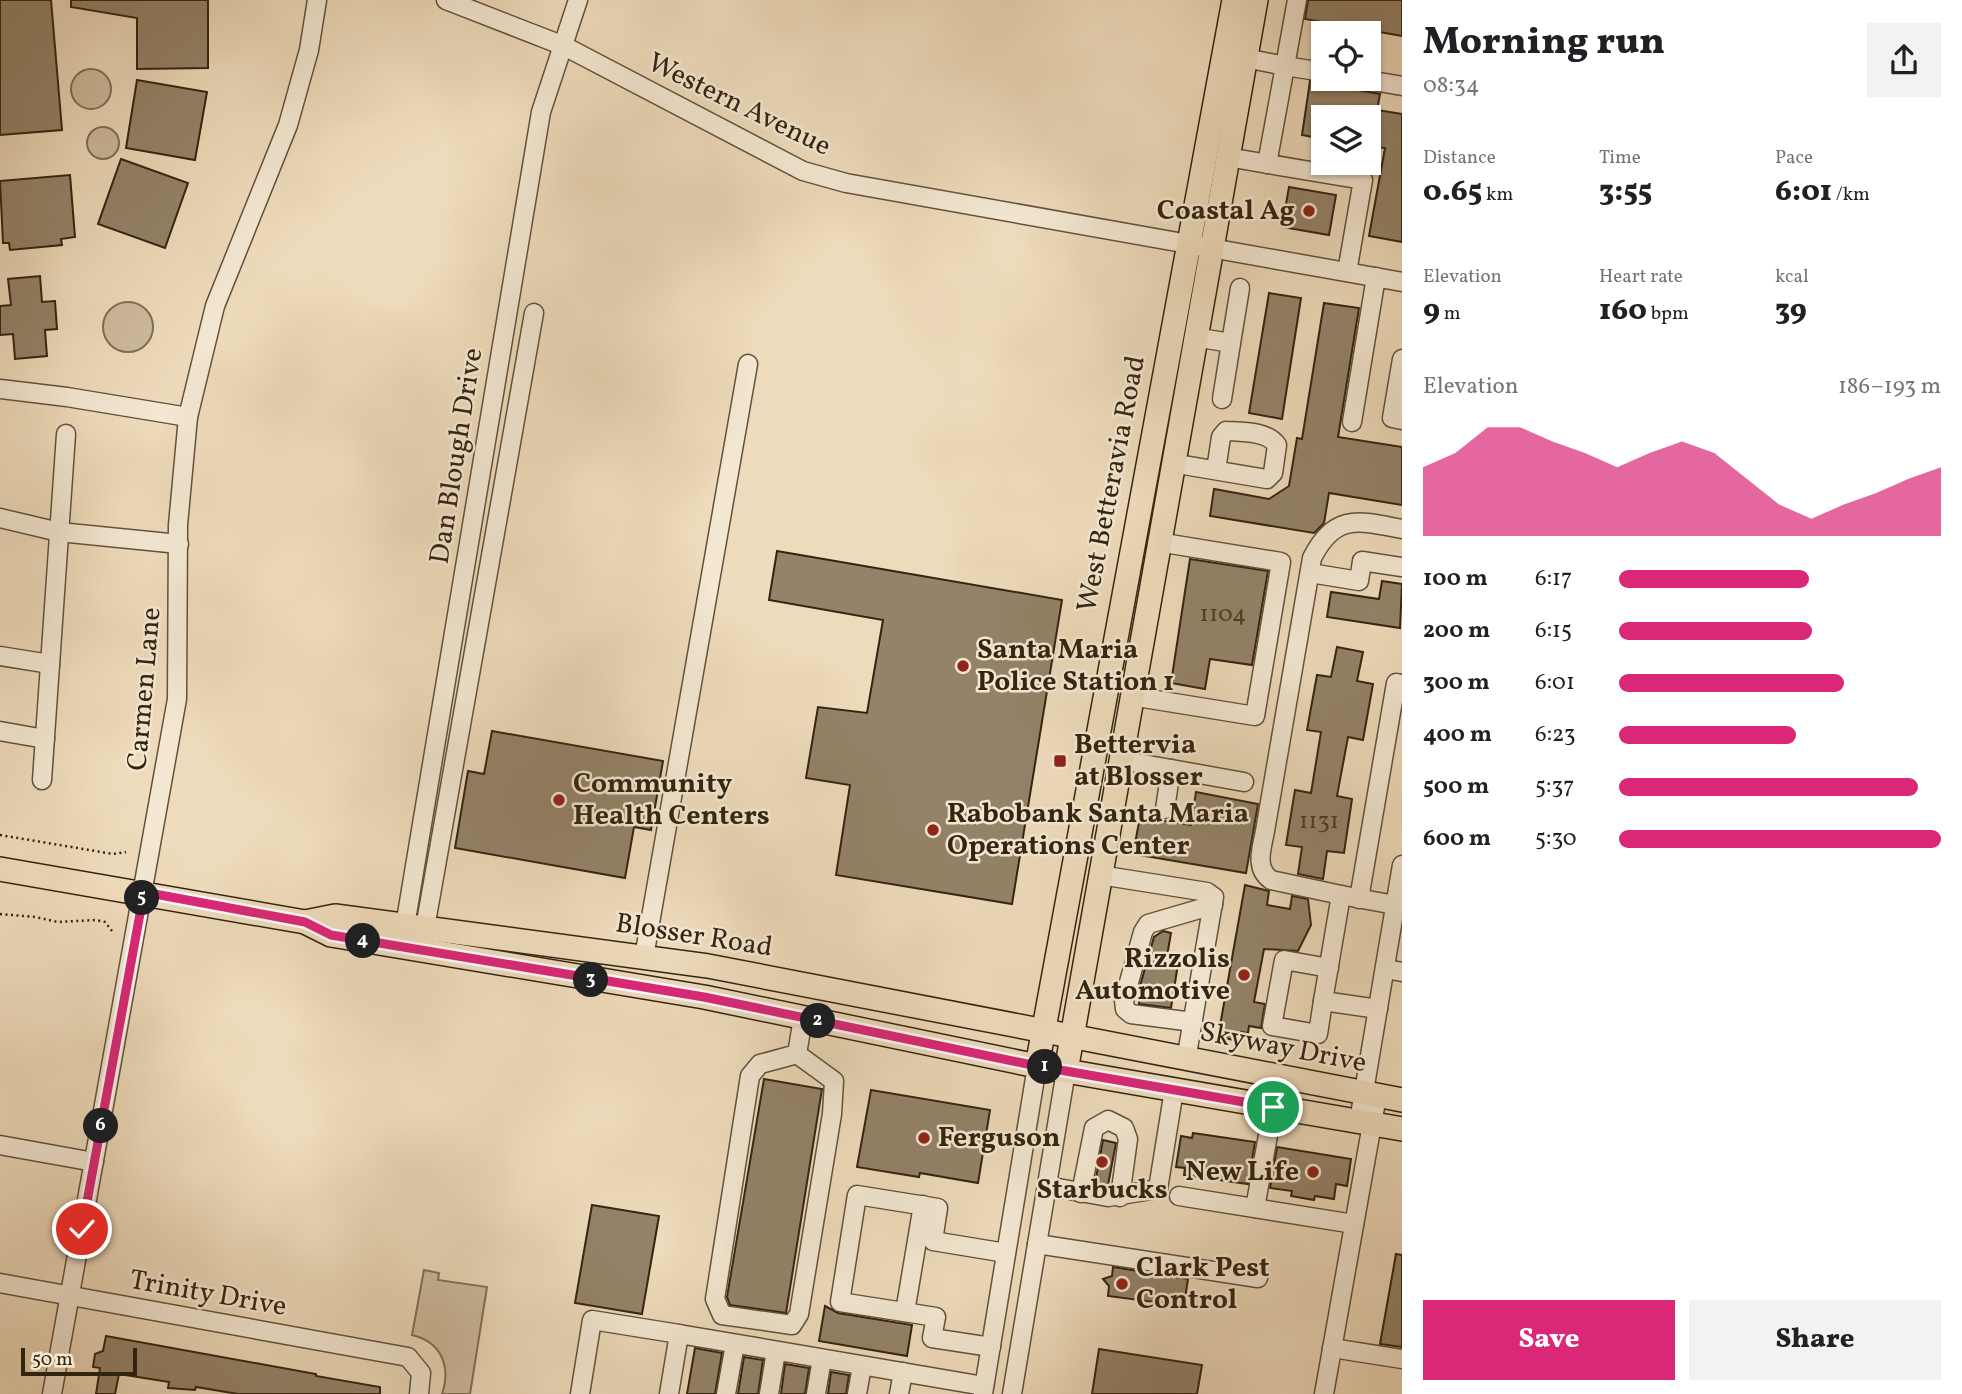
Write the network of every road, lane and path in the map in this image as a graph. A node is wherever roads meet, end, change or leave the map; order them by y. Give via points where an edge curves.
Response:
1 (317, 0) edge
2 (446, 0) edge
3 (578, 0) edge
4 (1234, 0) edge
5 (1256, 0) edge
6 (1297, 0) edge
7 (564, 46) junction
8 (1245, 58) junction
9 (1285, 66) junction
10 (1311, 70) edge
11 (1381, 82) edge
12 (1402, 86) edge
13 (1227, 157) junction
14 (1267, 164) junction
15 (1199, 247) junction
16 (1347, 272) junction
17 (1376, 277) junction
18 (1402, 282) edge
19 (1240, 288) dead end
20 (534, 313) dead end
21 (1194, 337) junction
22 (1231, 343) junction
23 (1402, 359) edge
24 (748, 364) dead end
25 (0, 389) edge
26 (1222, 399) dead end
27 (188, 417) junction
28 (1402, 420) edge
29 (1352, 422) dead end
30 (66, 434) dead end
31 (1172, 463) junction
32 (1216, 470) dead end
33 (0, 518) edge
34 (1402, 529) edge
35 (59, 532) junction
36 (1158, 542) junction
37 (179, 544) junction
38 (1402, 567) edge
39 (1310, 573) junction
40 (0, 656) edge
41 (50, 664) junction
42 (1402, 684) edge
43 (1131, 696) junction
44 (0, 731) edge
45 (45, 739) junction
46 (1120, 760) junction
47 (1171, 769) junction
48 (42, 780) dead end
49 (1244, 782) dead end
50 (1165, 809) dead end
51 (0, 835) edge
52 (126, 852) dead end
53 (1402, 865) edge
54 (0, 869) edge
55 (1100, 875) junction
56 (144, 892) junction
57 (1350, 897) junction
58 (1213, 905) junction
59 (1395, 905) junction
60 (0, 914) edge
61 (305, 922) junction
62 (415, 927) junction
63 (112, 931) dead end
64 (644, 957) junction
65 (1329, 968) junction
66 (1393, 971) edge
67 (1323, 1001) junction
68 (1378, 1009) junction
69 (803, 1018) junction
70 (1193, 1022) junction
71 (1042, 1032) junction
72 (1071, 1038) junction
73 (797, 1054) junction
74 (1186, 1060) junction
75 (1037, 1066) junction
76 (1066, 1071) junction
77 (1174, 1090) junction
78 (1370, 1094) junction
79 (1402, 1100) edge
80 (1273, 1107) junction
81 (1365, 1122) junction
82 (1402, 1129) edge
83 (0, 1145) edge
84 (94, 1162) junction
85 (1046, 1186) junction
86 (1081, 1192) junction
87 (1179, 1196) dead end
88 (1120, 1197) junction
89 (923, 1205) junction
90 (1255, 1208) junction
91 (1354, 1224) junction
92 (1037, 1244) junction
93 (1006, 1253) junction
94 (1258, 1278) dead end
95 (0, 1283) edge
96 (71, 1296) junction
97 (905, 1312) junction
98 (679, 1334) junction
99 (735, 1344) junction
100 (990, 1347) junction
101 (1332, 1348) junction
102 (776, 1351) junction
103 (822, 1359) junction
104 (1402, 1359) edge
105 (862, 1366) junction
106 (903, 1373) junction
107 (983, 1390) edge
108 (52, 1394) edge
109 (419, 1394) edge
110 (580, 1394) edge
111 (669, 1394) edge
112 (726, 1394) edge
113 (769, 1394) edge
114 (816, 1394) edge
115 (858, 1394) edge
116 (899, 1394) edge
117 (1012, 1394) edge
118 (1324, 1394) edge

1 - 27 street, Carmen Lane via 309,50 288,125 215,306
2 - 7 street, Western Avenue
3 - 7 street, Dan Blough Drive
4 - 15 main road, West Betteravia Road
5 - 8 main road, West Betteravia Road
6 - 9 street
7 - 15 street, Western Avenue via 803,171 846,183
7 - 62 street, Dan Blough Drive via 541,112
8 - 9 street
8 - 13 main road, West Betteravia Road
9 - 10 street
9 - 14 street
11 - 12 street
13 - 14 street
13 - 15 main road, West Betteravia Road
14 - 16 street via 1363,180
15 - 16 street, Western Avenue
15 - 21 main road, West Betteravia Road
15 - 71 main road, West Betteravia Road
16 - 17 street, Western Avenue
17 - 18 street, Western Avenue
17 - 29 street
19 - 22 street
20 - 62 street
21 - 22 street
21 - 31 main road, West Betteravia Road
22 - 26 street
23 - 28 street via 1392,418
24 - 64 street
25 - 27 street
27 - 37 street, Carmen Lane
30 - 35 street
31 - 32 street
31 - 36 main road, West Betteravia Road
33 - 35 street
34 - 39 street via 1348,522 1318,547
35 - 37 street
35 - 41 street
36 - 43 main road, West Betteravia Road
36 - 43 street via 1281,562 1255,716
37 - 56 street, Carmen Lane via 177,699
38 - 39 street via 1362,561 1359,581
39 - 57 street via 1259,864 1271,880
40 - 41 street
41 - 45 street
42 - 57 street via 1396,683
43 - 46 main road, West Betteravia Road
44 - 45 street
45 - 48 street
46 - 47 street
46 - 55 main road, West Betteravia Road
47 - 49 street
47 - 50 street
51 - 52 path via 113,854
53 - 59 street
54 - 56 main road, Blosser Road
55 - 58 street via 1206,892 1214,897
55 - 72 main road, West Betteravia Road
56 - 61 main road, Blosser Road
56 - 84 street, Carmen Lane
57 - 59 street
57 - 65 street
58 - 70 street
58 - 70 street via 1148,924 1124,1000 1131,1014
59 - 66 street
60 - 63 path via 58,922 96,920
61 - 62 main road, Blosser Road via 335,916
61 - 69 main road, Blosser Road via 331,935 704,997
62 - 64 main road, Blosser Road
64 - 71 main road, Blosser Road
65 - 67 street
65 - 67 street via 1284,960 1272,1026 1318,1034
66 - 68 street
67 - 68 street
68 - 78 street
69 - 73 street
69 - 75 main road, Blosser Road
70 - 74 street
71 - 72 main road, Blosser Road
71 - 75 main road, West Betteravia Road
72 - 74 main road, Skyway Drive
72 - 76 main road, West Betteravia Road
73 - 73 street via 834,1081 799,1314 792,1325 722,1315 715,1299 750,1076 761,1064
74 - 78 main road, Skyway Drive
75 - 76 main road, Blosser Road
75 - 93 street, West Betteravia Road
76 - 77 main road, Skyway Drive
76 - 85 street, West Betteravia Road
77 - 80 main road, Skyway Drive
77 - 88 street via 1158,1189
78 - 79 main road, Skyway Drive
78 - 81 street
80 - 81 main road, Skyway Drive
80 - 90 street
81 - 82 main road, Skyway Drive
81 - 91 street
83 - 84 street
84 - 96 street, Carmen Lane
85 - 86 street
85 - 92 street, West Betteravia Road
86 - 88 street
86 - 88 street via 1094,1128 1108,1120 1124,1128 1128,1139
87 - 90 street
89 - 93 street via 938,1208 933,1241
89 - 97 street
89 - 97 street via 857,1195 840,1302
90 - 91 street
91 - 101 street
92 - 94 street
92 - 117 street, West Betteravia Road
93 - 100 street, West Betteravia Road
95 - 96 street, Trinity Drive
96 - 108 street, Carmen Lane
96 - 109 street, Trinity Drive via 408,1357 421,1373
97 - 100 street via 936,1317 932,1338
98 - 99 street
98 - 110 street via 592,1320
98 - 111 street
99 - 102 street
99 - 112 street
100 - 107 street, West Betteravia Road
101 - 104 street
101 - 118 street
102 - 103 street
102 - 113 street
103 - 105 street
103 - 114 street
105 - 106 street
105 - 115 street
106 - 107 street
106 - 116 street

